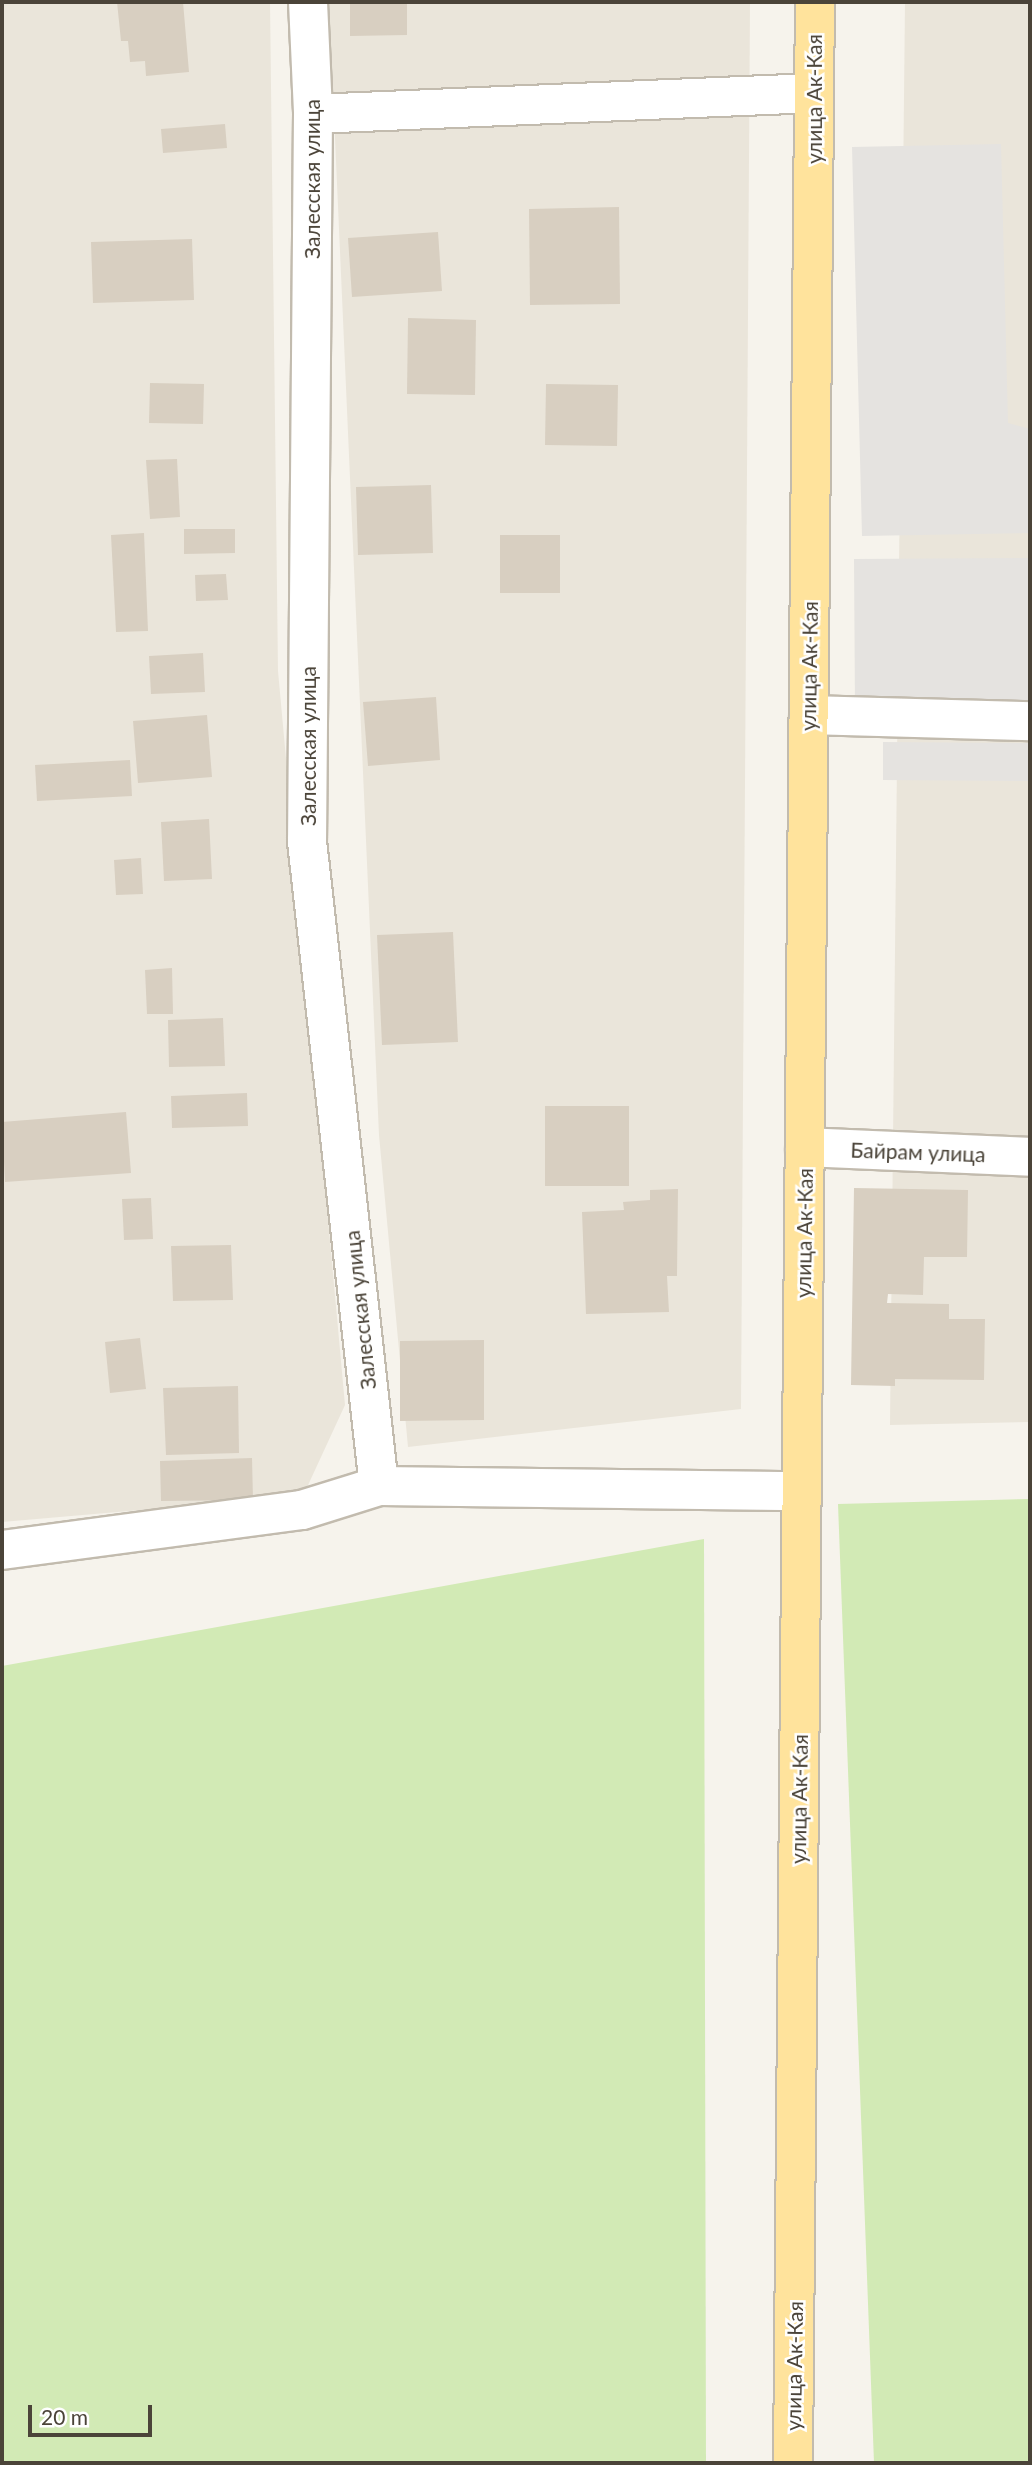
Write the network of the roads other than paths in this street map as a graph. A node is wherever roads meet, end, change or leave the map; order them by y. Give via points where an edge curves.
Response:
1 (308, 2) edge
2 (815, 2) edge
3 (814, 93) junction
4 (313, 114) junction
5 (809, 715) junction
6 (1030, 721) edge
7 (805, 1147) junction
8 (1030, 1157) edge
9 (379, 1486) junction
10 (802, 1491) junction
11 (2, 1550) edge
12 (793, 2463) edge

1 - 4 street, Залесская улица
2 - 3 main road, улица Ак-Кая
3 - 4 street
3 - 5 main road, улица Ак-Кая
4 - 9 street, Залесская улица via 307,841
5 - 6 street
5 - 7 main road, улица Ак-Кая
7 - 8 street, Байрам улица
7 - 10 main road, улица Ак-Кая
9 - 10 street
9 - 11 street via 302,1510
10 - 12 main road, улица Ак-Кая

